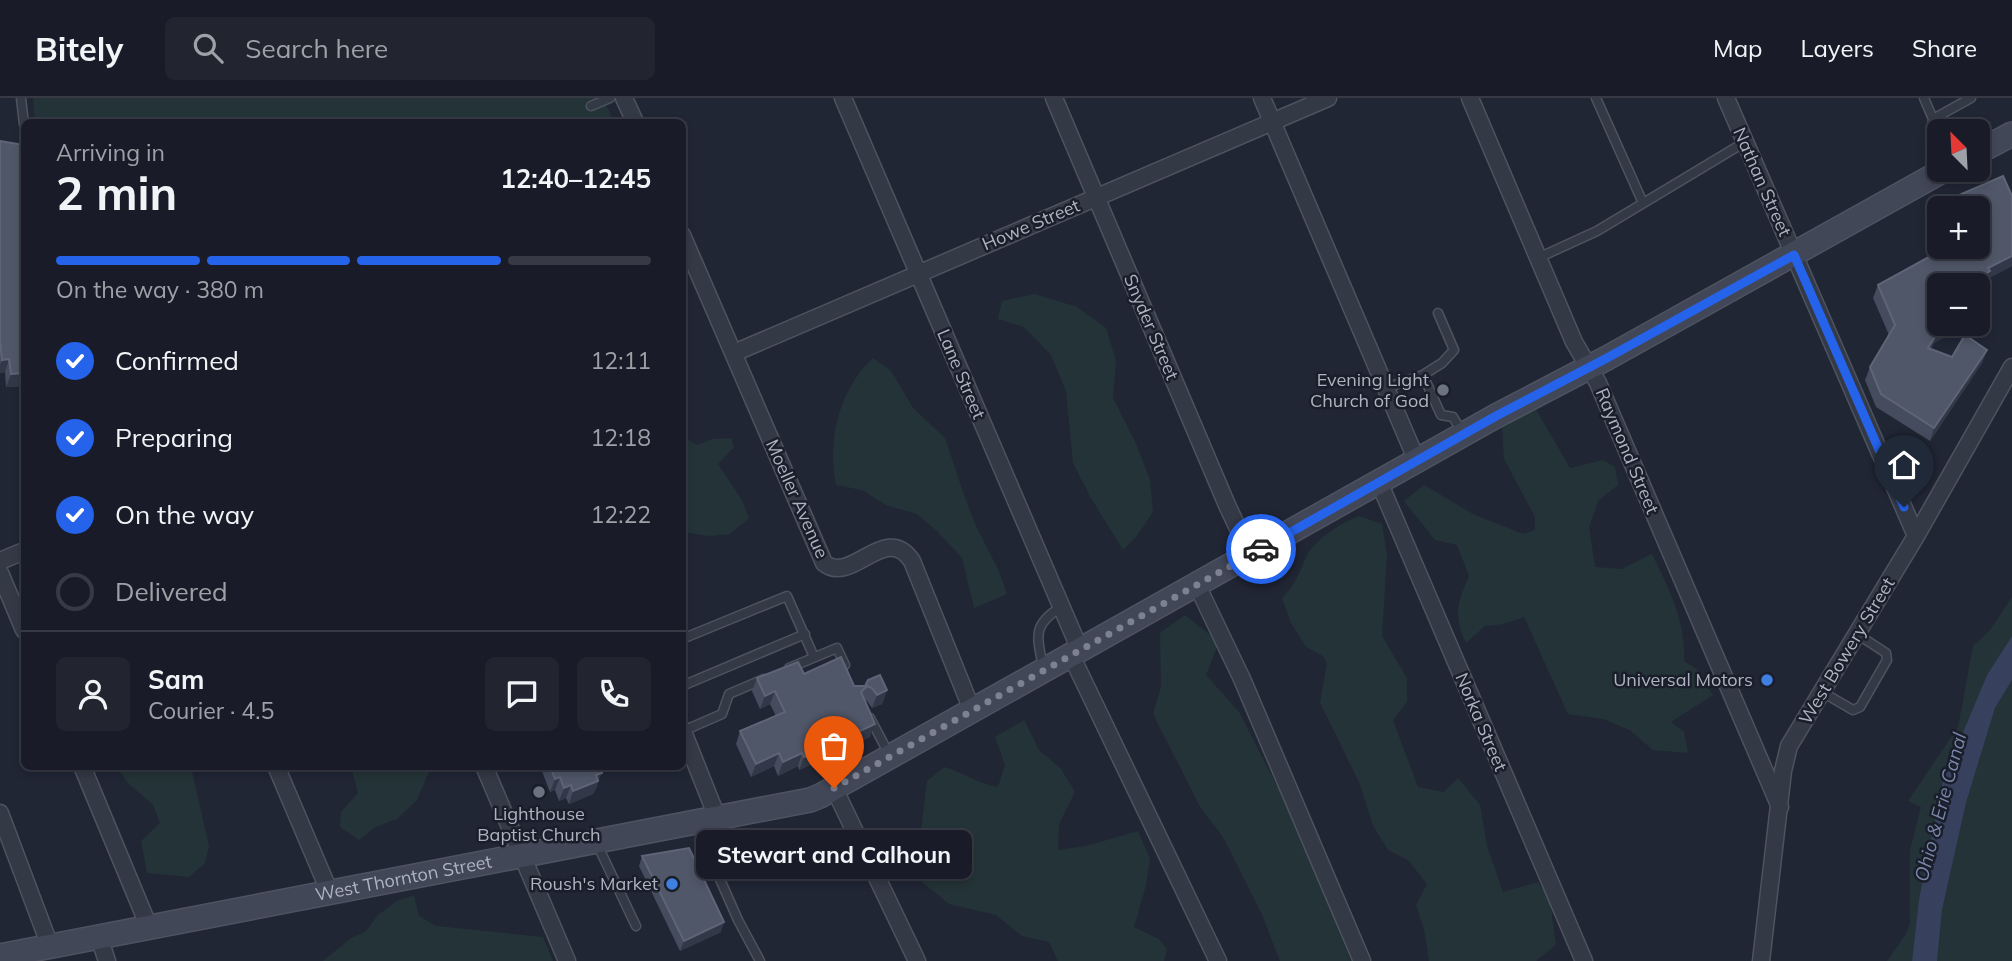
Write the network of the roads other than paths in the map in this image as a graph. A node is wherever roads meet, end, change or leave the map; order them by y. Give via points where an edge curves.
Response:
1 (21, 98) edge
2 (610, 98) edge
3 (624, 98) edge
4 (843, 98) edge
5 (1054, 98) edge
6 (1262, 98) edge
7 (1328, 98) edge
8 (1470, 98) edge
9 (1597, 98) edge
10 (1726, 98) edge
11 (1924, 98) edge
12 (1971, 98) edge
13 (591, 106) dead end
14 (1933, 118) joint
15 (23, 119) edge
16 (634, 119) edge
17 (1272, 122) junction
18 (2012, 134) edge
19 (1745, 142) junction
20 (1990, 146) edge
21 (1927, 180) edge
22 (1096, 198) junction
23 (1643, 202) junction
24 (1794, 255) junction
25 (1538, 258) junction
26 (688, 264) edge
27 (918, 274) junction
28 (1438, 313) dead end
29 (734, 353) junction
30 (2012, 366) edge
31 (1590, 367) junction
32 (1423, 375) junction
33 (1386, 388) junction
34 (1464, 435) junction
35 (1417, 461) junction
36 (1379, 482) junction
37 (1916, 536) junction
38 (21, 552) edge
39 (1251, 555) junction
40 (0, 561) edge
41 (0, 573) edge
42 (1198, 585) junction
43 (1062, 607) junction
44 (21, 623) edge
45 (805, 634) junction
46 (1857, 634) junction
47 (686, 637) edge
48 (1075, 652) junction
49 (814, 657) junction
50 (847, 670) edge
51 (1044, 670) junction
52 (686, 684) edge
53 (1822, 692) junction
54 (863, 706) edge
55 (972, 710) junction
56 (686, 729) edge
57 (686, 742) edge
58 (890, 757) junction
59 (84, 770) edge
60 (278, 770) edge
61 (486, 770) edge
62 (834, 788) junction
63 (1780, 807) junction
64 (0, 813) edge
65 (706, 820) junction
66 (596, 841) junction
67 (522, 855) junction
68 (330, 892) junction
69 (636, 926) dead end
70 (149, 927) junction
71 (99, 937) junction
72 (50, 946) junction
73 (0, 956) edge
74 (107, 961) edge
75 (567, 961) edge
76 (760, 961) edge
77 (917, 961) edge
78 (1219, 961) edge
79 (1362, 961) edge
80 (1584, 961) edge
81 (1761, 961) edge

1 - 15 lane
2 - 13 lane
3 - 16 street
4 - 27 street, Lane Street
5 - 22 street, Snyder Street
6 - 17 street
7 - 17 street, Howe Street
8 - 25 street, Raymond Street
9 - 23 lane
10 - 19 street, Nathan Street
11 - 14 lane
12 - 14 lane
17 - 22 street, Howe Street
17 - 33 street
18 - 20 main road
19 - 23 lane
19 - 24 street, Nathan Street
21 - 24 main road, West Thornton Street
22 - 27 street, Howe Street
22 - 39 street, Snyder Street
23 - 25 lane via 1597,231
24 - 31 main road, West Thornton Street
24 - 37 street, Nathan Street
25 - 31 street, Raymond Street via 1574,342
26 - 29 street, Moeller Avenue
27 - 29 street, Howe Street
27 - 43 street, Lane Street
28 - 32 lane via 1454,350
29 - 55 street, Moeller Avenue via 824,563 834,568 846,566 893,548 907,553
30 - 37 street, West Bowery Street
31 - 34 main road, West Thornton Street
31 - 63 street, Raymond Street
32 - 33 lane
32 - 34 lane via 1441,415 1452,417
33 - 35 street
34 - 35 main road, West Thornton Street
35 - 36 main road, West Thornton Street
36 - 39 main road, West Thornton Street
36 - 80 street, Norka Street
37 - 46 street, West Bowery Street
38 - 40 street
39 - 42 main road, West Thornton Street
41 - 44 street
42 - 48 main road, West Thornton Street
42 - 79 street
43 - 48 street, Lane Street
43 - 51 lane via 1041,623 1038,643
45 - 47 lane via 787,596
45 - 49 lane
45 - 52 lane
46 - 53 street, West Bowery Street
46 - 53 lane via 1886,653 1887,660 1860,707 1853,710
48 - 51 main road, West Thornton Street
48 - 78 street, Lane Street
49 - 50 lane via 837,648
49 - 56 lane via 729,694 722,714
51 - 55 main road, West Thornton Street
53 - 63 street, West Bowery Street via 1789,746
54 - 58 lane
55 - 58 main road, West Thornton Street
57 - 65 street
58 - 62 main road, West Thornton Street
59 - 70 street
60 - 68 street
61 - 67 street
62 - 65 main road, West Thornton Street via 810,800
62 - 77 street
63 - 81 street, West Bowery Street
64 - 72 street
65 - 66 main road, West Thornton Street
65 - 76 lane via 738,920
66 - 67 main road, West Thornton Street
66 - 69 lane
67 - 68 main road, West Thornton Street
67 - 75 street
68 - 70 main road, West Thornton Street
70 - 71 main road, West Thornton Street
71 - 72 main road, West Thornton Street
71 - 74 street
72 - 73 main road, West Thornton Street

